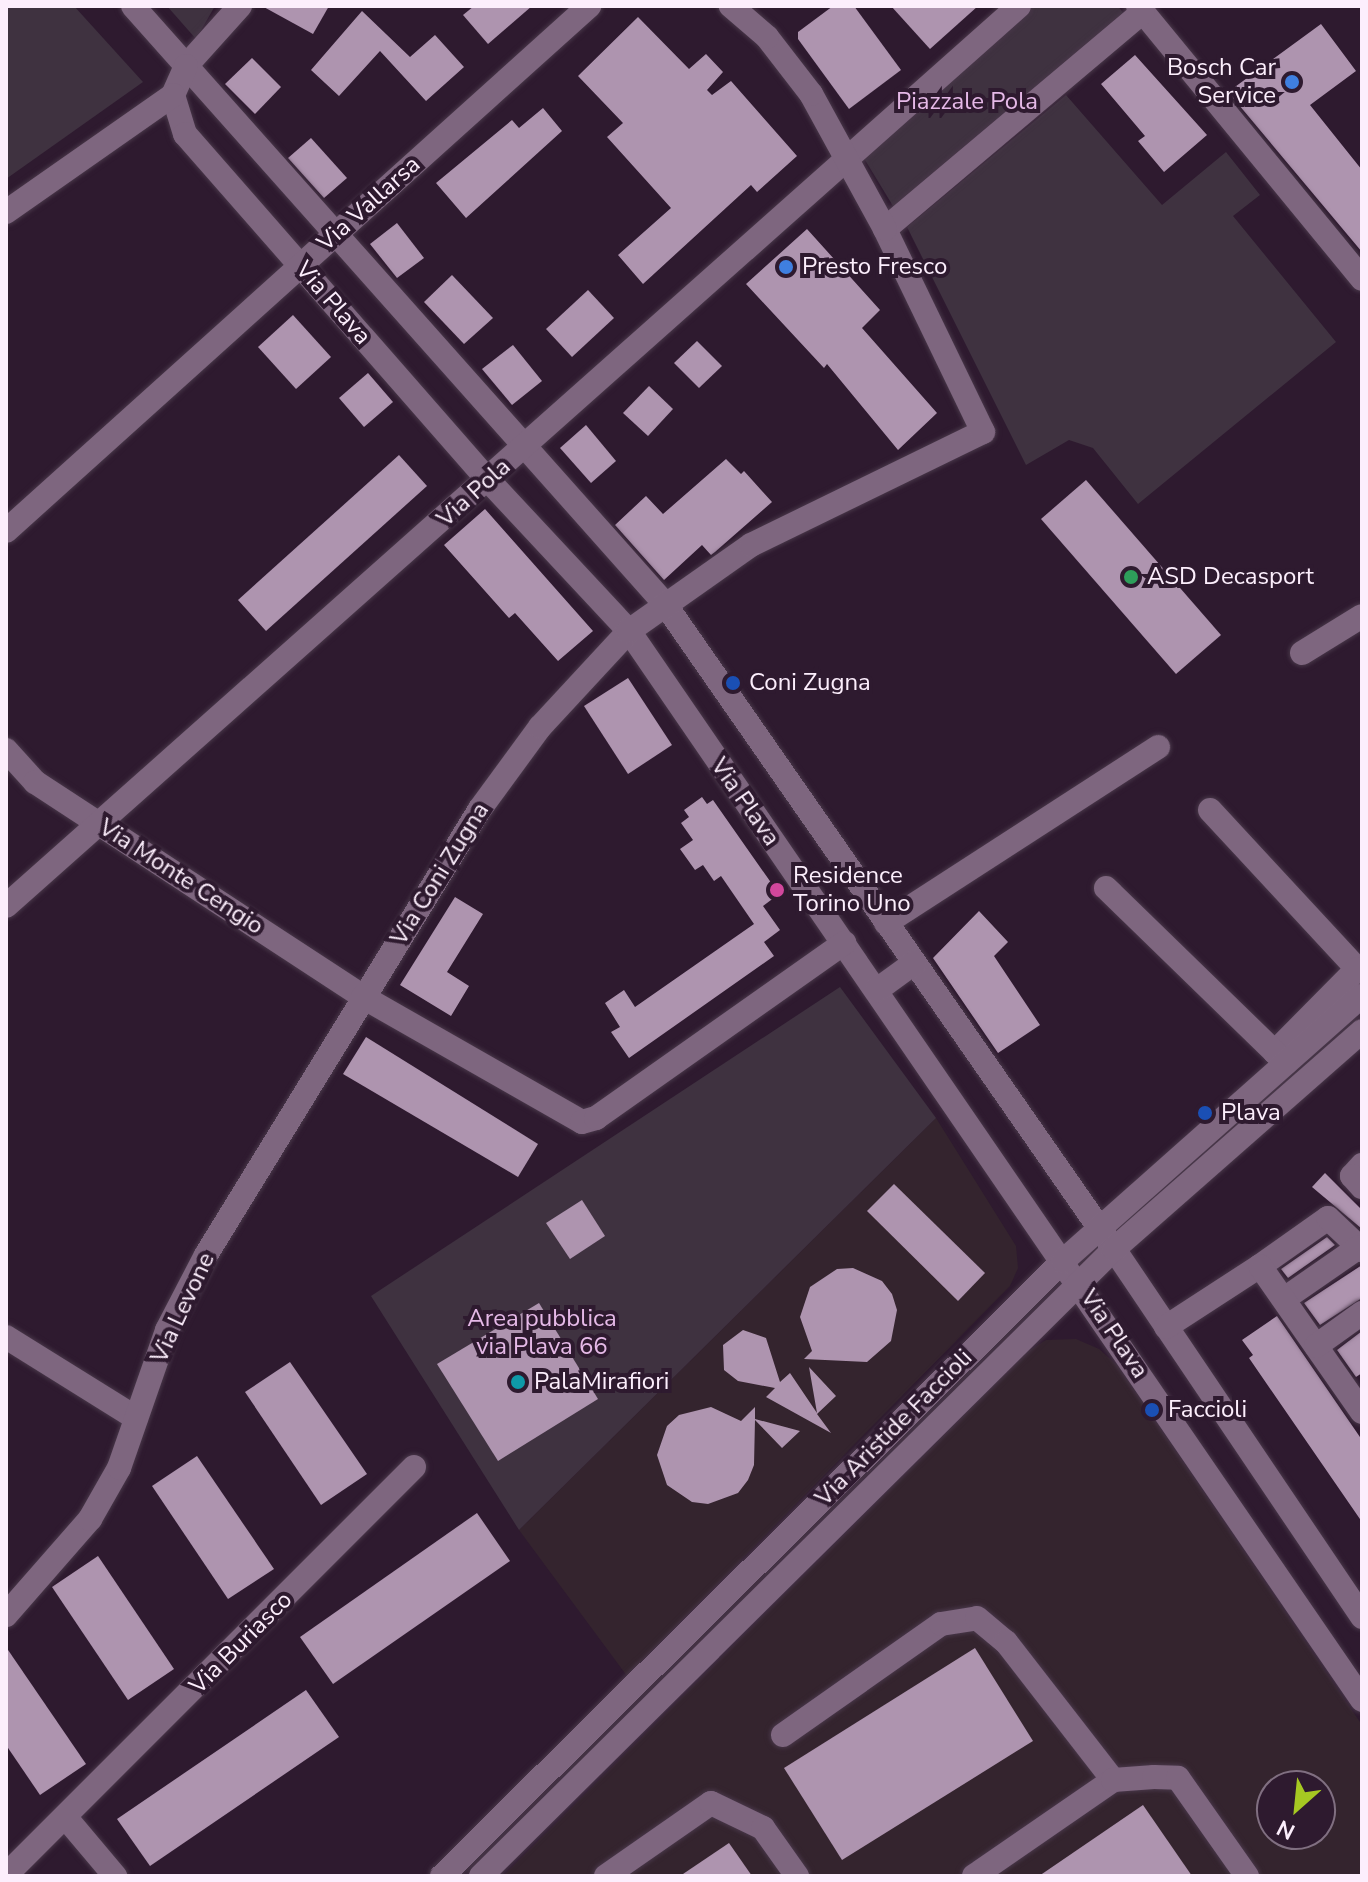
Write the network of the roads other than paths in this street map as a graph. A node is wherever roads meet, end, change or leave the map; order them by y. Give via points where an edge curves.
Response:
1 (133, 6) edge
2 (240, 6) edge
3 (589, 6) edge
4 (731, 6) edge
5 (1019, 6) edge
6 (1141, 9) edge
7 (186, 66) junction
8 (173, 95) junction
9 (846, 161) junction
10 (6, 212) edge
11 (885, 229) junction
12 (335, 234) junction
13 (299, 265) junction
14 (1362, 279) edge
15 (525, 445) junction
16 (489, 481) junction
17 (6, 531) edge
18 (665, 604) junction
19 (1362, 616) edge
20 (629, 631) junction
21 (1302, 653) dead end
22 (1158, 747) dead end
23 (6, 750) edge
24 (1210, 810) dead end
25 (100, 824) junction
26 (1106, 888) dead end
27 (6, 906) edge
28 (886, 923) junction
29 (844, 943) junction
30 (914, 963) junction
31 (877, 990) junction
32 (1362, 996) edge
33 (363, 997) junction
34 (1362, 1031) edge
35 (1280, 1058) junction
36 (1305, 1082) junction
37 (1362, 1165) edge
38 (1362, 1187) edge
39 (1106, 1240) junction
40 (1360, 1248) edge
41 (1063, 1261) junction
42 (1260, 1266) junction
43 (1080, 1284) junction
44 (1284, 1299) junction
45 (1362, 1313) edge
46 (1166, 1327) junction
47 (6, 1337) edge
48 (1316, 1346) junction
49 (1359, 1401) edge
50 (136, 1418) junction
51 (414, 1467) dead end
52 (6, 1615) edge
53 (1362, 1617) edge
54 (1362, 1700) edge
55 (783, 1735) dead end
56 (1113, 1780) junction
57 (67, 1819) junction
58 (6, 1875) edge
59 (115, 1876) edge
60 (442, 1876) edge
61 (481, 1876) edge
62 (606, 1876) edge
63 (797, 1876) edge
64 (974, 1876) edge
65 (1247, 1876) edge

1 - 7 street, Via Plava
2 - 7 street
3 - 12 street, Via Vallarsa
4 - 9 street via 767,37 811,94
5 - 9 street
6 - 11 street
6 - 14 street
7 - 8 street
7 - 12 street, Via Plava
8 - 10 street
8 - 13 street, Via Plava via 185,134
9 - 11 street
9 - 15 street, Via Pola
11 - 18 street, Via Coni Zugna via 983,432 751,545
12 - 13 street, Via Vallarsa
12 - 15 street, Via Plava
13 - 16 street, Via Plava
13 - 17 street, Via Vallarsa
15 - 16 street, Via Pola
15 - 18 street, Via Plava
16 - 20 street, Via Plava
16 - 25 street, Via Pola
18 - 20 street, Via Coni Zugna
18 - 28 street, Via Plava
19 - 21 street
20 - 29 street, Via Plava
20 - 33 street, Via Coni Zugna via 540,727 480,809
22 - 28 street
23 - 25 street, Via Monte Cengio via 35,782
24 - 35 street via 1357,969
25 - 27 street, Via Pola
25 - 33 street, Via Monte Cengio
26 - 35 street
28 - 30 street, Via Plava
29 - 31 street, Via Plava
29 - 33 street via 596,1118 582,1122
30 - 31 street
30 - 39 street, Via Plava
31 - 41 street, Via Plava
32 - 35 street, Via Aristide Faccioli
33 - 50 street, Via Levone via 206,1255 167,1330
34 - 36 street, Via Aristide Faccioli
35 - 36 street
35 - 39 street, Via Aristide Faccioli
36 - 39 street, Via Aristide Faccioli
37 - 38 street via 1352,1176
39 - 41 street, Via Aristide Faccioli
39 - 43 street, Via Aristide Faccioli
39 - 46 street, Via Plava
40 - 42 street, Via Plava via 1328,1218
40 - 44 street
41 - 43 street, Via Plava
41 - 60 street, Via Aristide Faccioli
42 - 44 street
42 - 46 street, Via Plava
43 - 54 street, Via Plava
43 - 61 street, Via Aristide Faccioli
44 - 48 street
45 - 48 street
46 - 53 street, Via Plava
47 - 50 street
48 - 49 street
50 - 52 street, Via Levone via 119,1468 90,1519
51 - 57 street, Via Buriasco
55 - 56 street via 941,1624 977,1618 1006,1642
56 - 64 street
56 - 65 street via 1178,1778
57 - 58 street, Via Buriasco
57 - 59 street
62 - 63 street via 711,1803 763,1828

